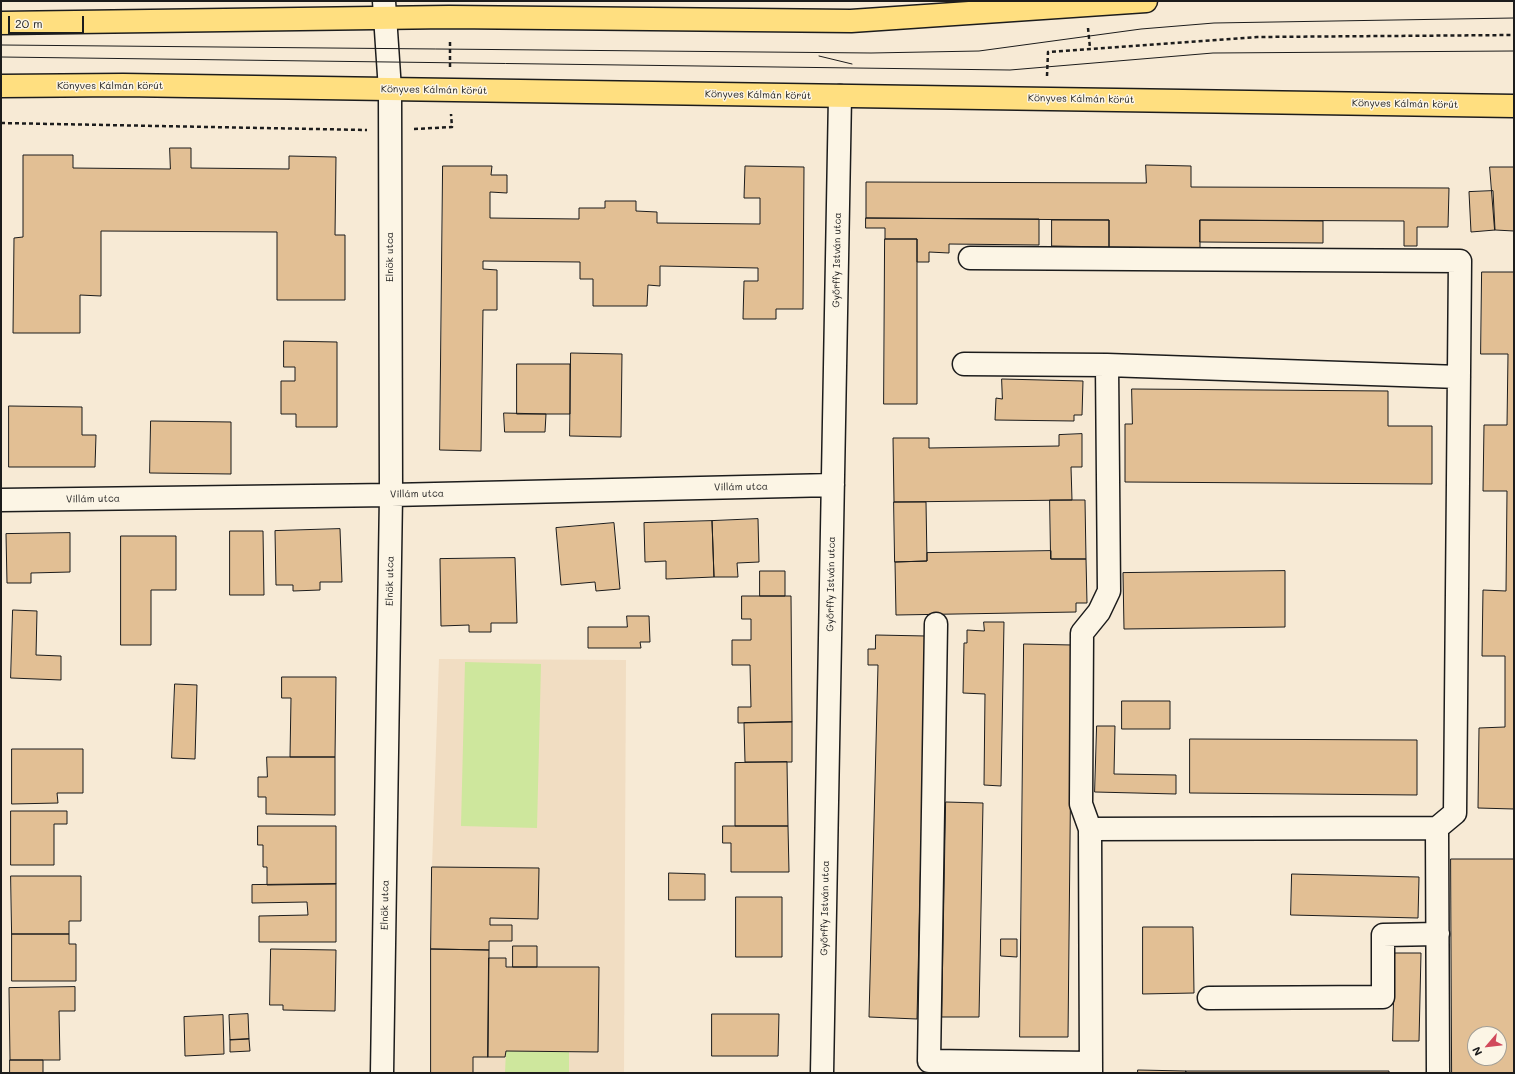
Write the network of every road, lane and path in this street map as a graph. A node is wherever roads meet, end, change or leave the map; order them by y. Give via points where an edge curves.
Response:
1 (1146, 1) edge
2 (385, 10) edge
3 (1, 22) edge
4 (1513, 35) edge
5 (1048, 52) dead end
6 (1, 86) edge
7 (390, 90) junction
8 (840, 96) junction
9 (1514, 106) edge
10 (1, 123) edge
11 (213, 128) dead end
12 (970, 258) dead end
13 (964, 364) dead end
14 (1107, 365) junction
15 (1459, 376) junction
16 (833, 485) junction
17 (391, 495) junction
18 (1, 500) edge
19 (936, 624) dead end
20 (1437, 828) junction
21 (1090, 829) junction
22 (1438, 934) junction
23 (1209, 998) dead end
24 (1091, 1068) edge
25 (382, 1073) edge
26 (822, 1073) edge
27 (1438, 1073) edge

1 - 2 main road via 851,21 449,17
2 - 3 main road
2 - 7 street, Elnök utca
4 - 5 path via 1257,37
6 - 7 main road, Könyves Kálmán körút via 123,85
7 - 8 main road, Könyves Kálmán körút
7 - 17 street, Elnök utca
8 - 9 main road, Könyves Kálmán körút
8 - 16 street, Győrffy István utca
10 - 11 path
12 - 15 street via 1460,261
13 - 14 street
14 - 15 street
14 - 21 street via 1110,591 1099,612 1082,633 1081,804
15 - 20 street via 1455,813
16 - 17 street, Villám utca
16 - 26 street, Győrffy István utca
17 - 18 street, Villám utca
17 - 25 street, Elnök utca
19 - 24 street via 928,1061
20 - 21 street
20 - 22 street
21 - 24 street
22 - 23 street via 1383,934 1383,997
22 - 27 street

